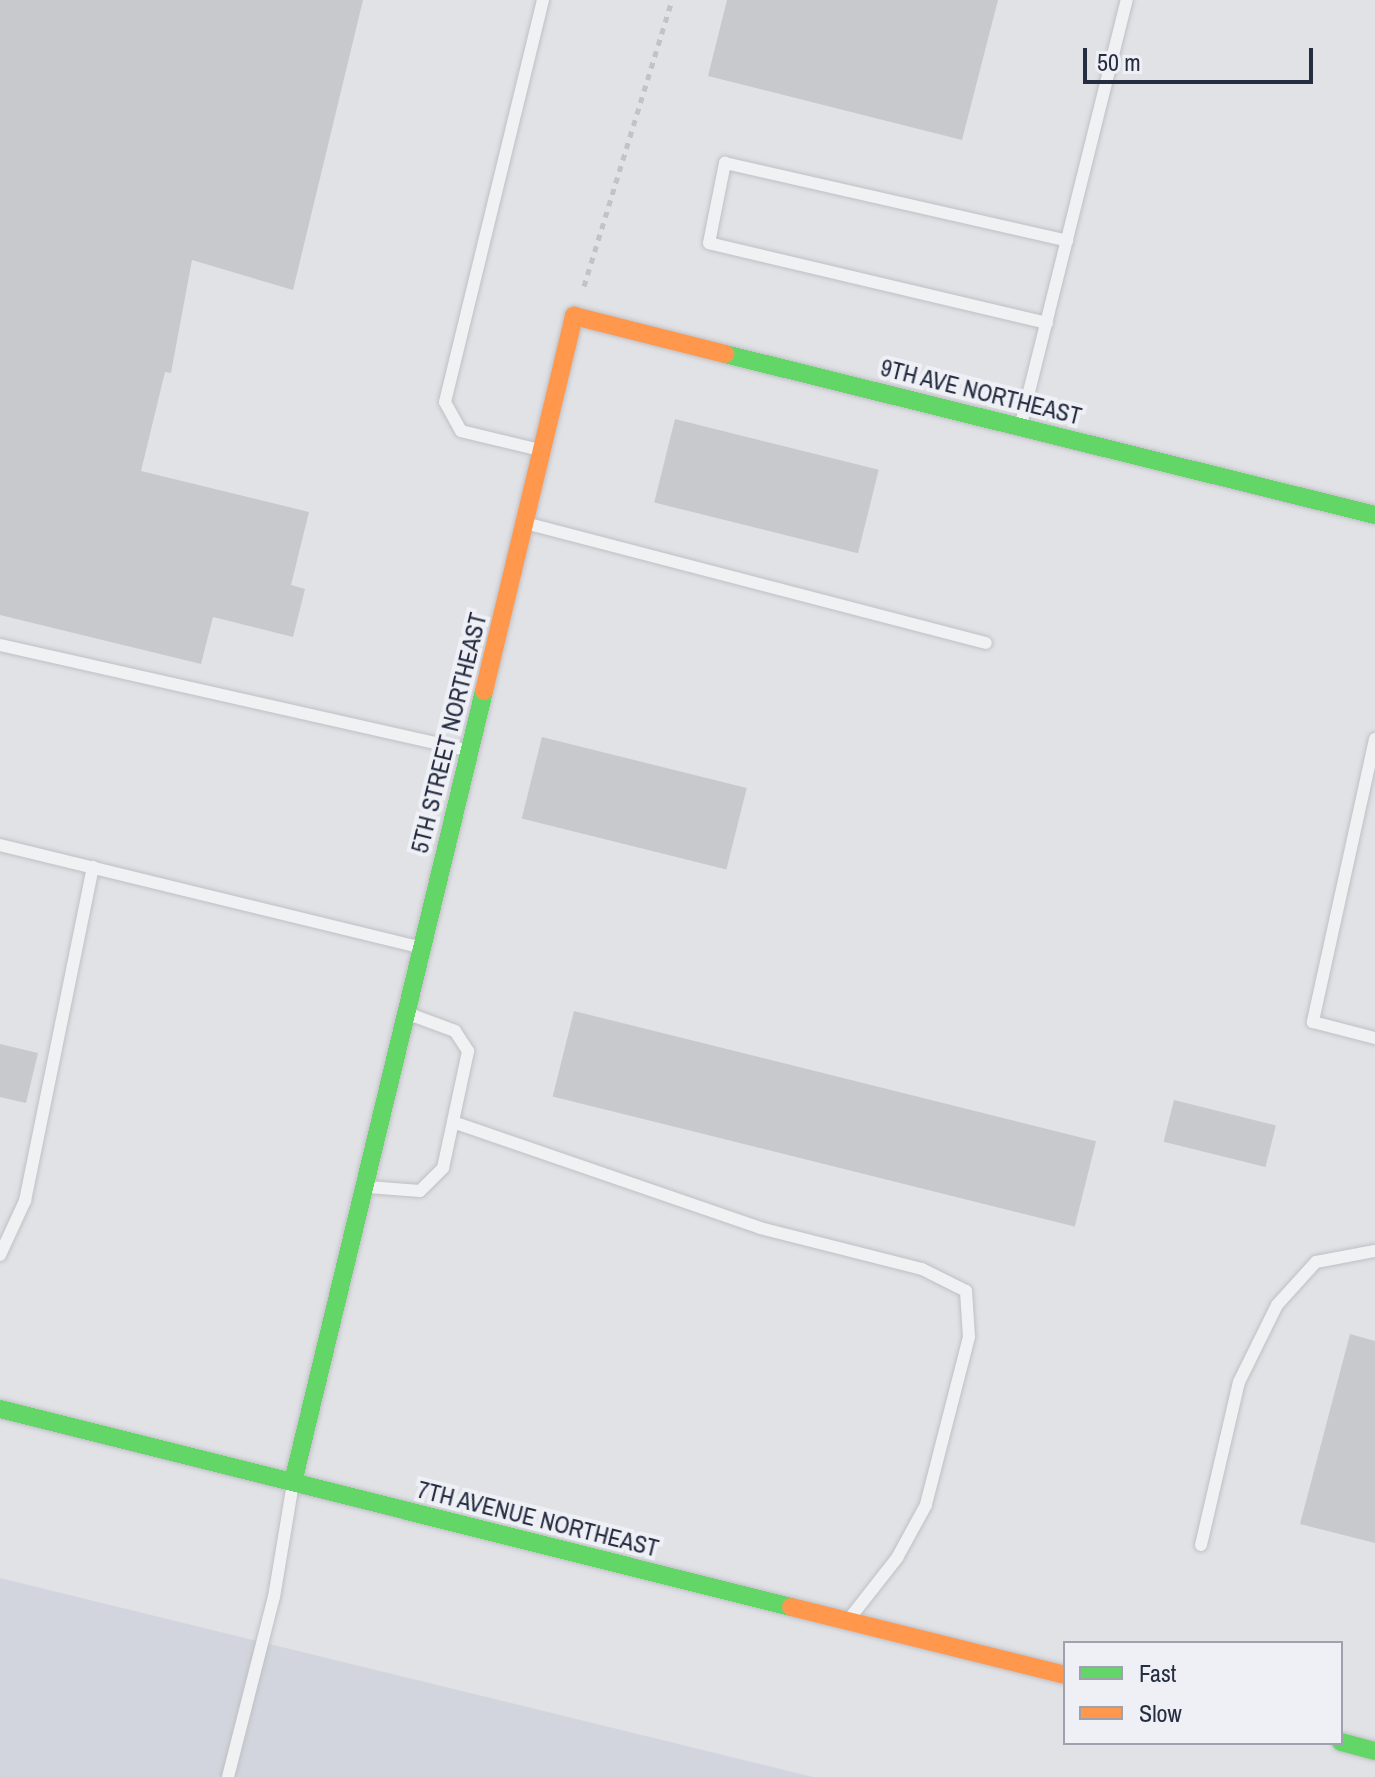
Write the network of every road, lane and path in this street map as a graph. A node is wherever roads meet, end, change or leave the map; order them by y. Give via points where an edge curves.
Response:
1 (543, 0) edge
2 (672, 0) edge
3 (1127, 0) edge
4 (1067, 241) junction
5 (574, 316) junction
6 (1047, 323) junction
7 (1021, 427) junction
8 (543, 451) junction
9 (1375, 515) edge
10 (524, 523) junction
11 (986, 643) dead end
12 (0, 645) edge
13 (1375, 739) edge
14 (469, 751) junction
15 (0, 845) edge
16 (93, 867) junction
17 (421, 948) junction
18 (406, 1013) junction
19 (1375, 1038) edge
20 (453, 1122) junction
21 (364, 1187) junction
22 (1375, 1251) edge
23 (0, 1255) edge
24 (0, 1409) edge
25 (293, 1482) junction
26 (1201, 1545) dead end
27 (846, 1622) junction
28 (1063, 1675) edge
29 (1343, 1743) edge
30 (1375, 1751) edge
31 (228, 1777) edge

1 - 8 lane via 445,402 461,431
2 - 5 path
3 - 4 lane
4 - 6 lane
4 - 6 lane via 725,163 709,243
5 - 7 street, 9TH AVE NORTHEAST
5 - 8 street, 5TH STREET NORTHEAST
6 - 7 lane
7 - 9 street, 9TH AVE NORTHEAST
8 - 10 street, 5TH STREET NORTHEAST
10 - 11 lane
10 - 14 street, 5TH STREET NORTHEAST
12 - 14 lane
13 - 19 lane via 1313,1022
14 - 17 street, 5TH STREET NORTHEAST
15 - 16 lane
16 - 17 lane
16 - 23 lane via 25,1201
17 - 18 street, 5TH STREET NORTHEAST
18 - 20 lane via 455,1031 468,1051
18 - 21 street, 5TH STREET NORTHEAST
20 - 21 lane via 443,1168 420,1191
20 - 27 lane via 760,1228 922,1269 966,1291 969,1337 926,1505 897,1558
21 - 25 street, 5TH STREET NORTHEAST
22 - 26 lane via 1316,1262 1277,1305 1239,1382
24 - 25 street, 7TH AVENUE NORTHEAST
25 - 27 street, 7TH AVENUE NORTHEAST
25 - 31 lane via 274,1597
27 - 28 street, 7TH AVENUE NORTHEAST
29 - 30 street

